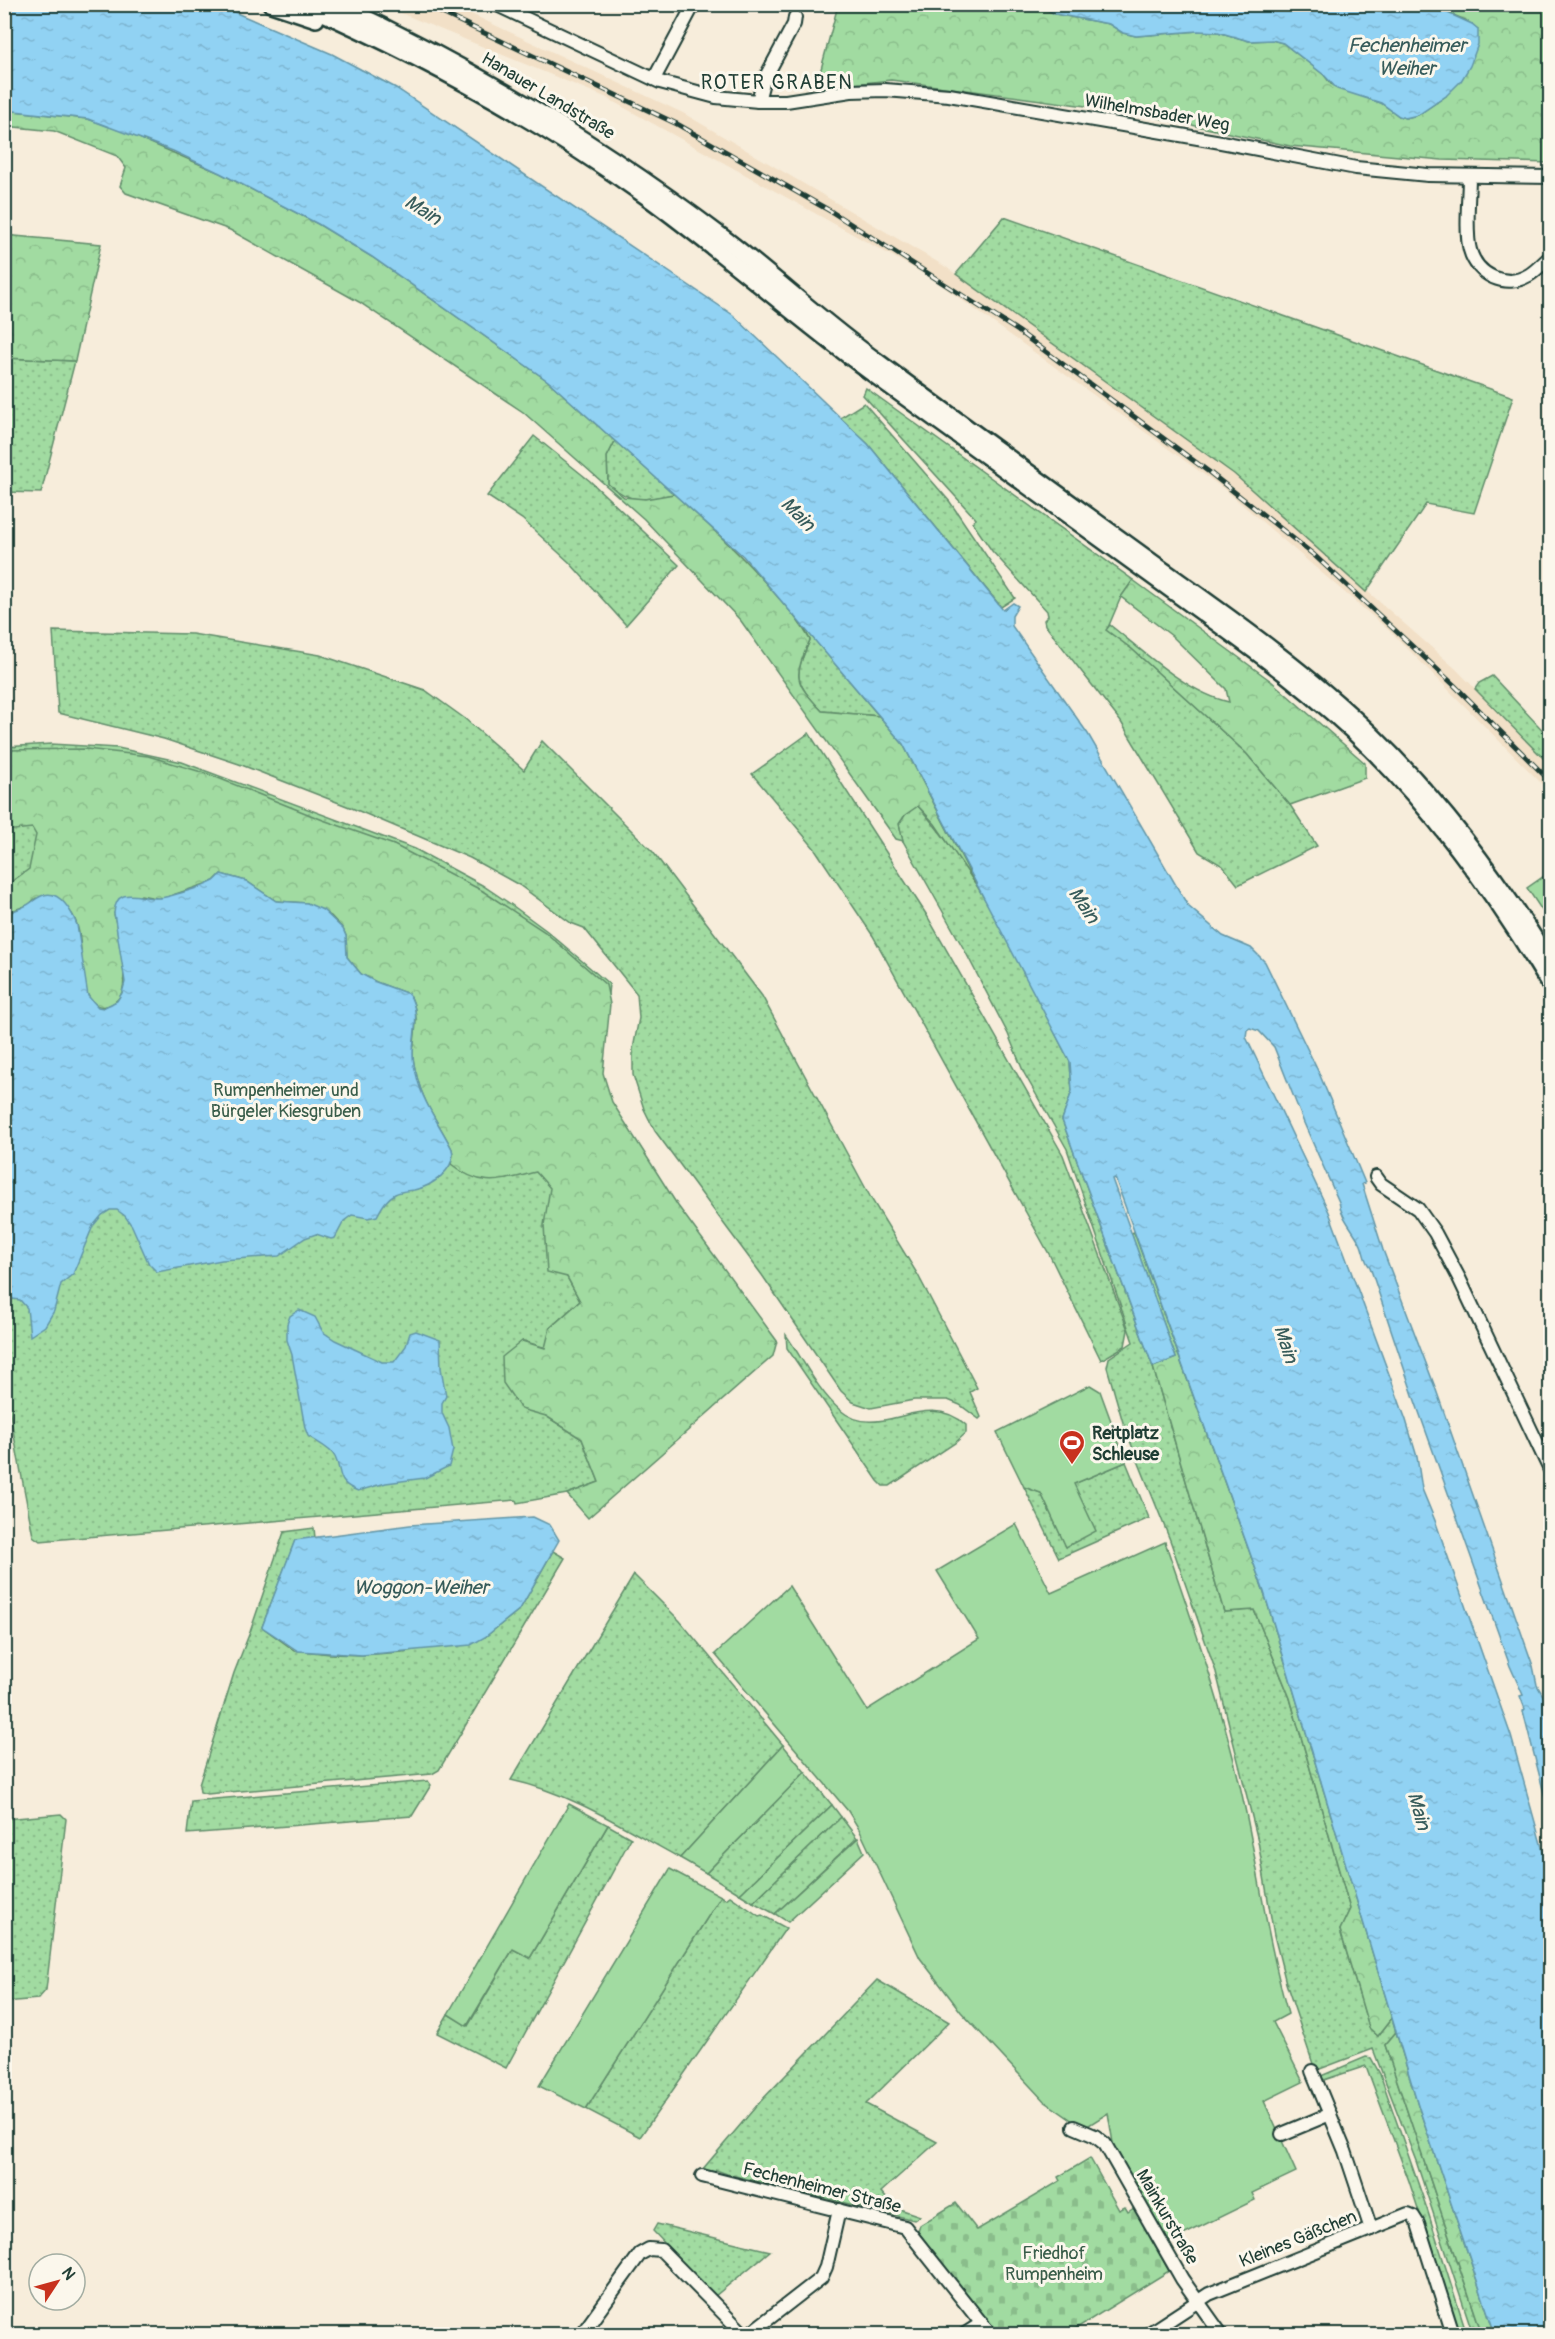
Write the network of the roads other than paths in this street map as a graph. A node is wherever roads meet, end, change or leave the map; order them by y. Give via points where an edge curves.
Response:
1 (271, 4) edge
2 (303, 4) edge
3 (336, 4) edge
4 (356, 4) edge
5 (495, 4) edge
6 (694, 4) edge
7 (795, 17) dead end
8 (404, 36) junction
9 (381, 41) junction
10 (654, 80) junction
11 (758, 101) junction
12 (1469, 176) junction
13 (1551, 177) edge
14 (1551, 257) edge
15 (1469, 851) junction
16 (1551, 963) edge
17 (1551, 985) edge
18 (1376, 1177) dead end
19 (1551, 1470) edge
20 (1312, 2071) dead end
21 (1330, 2114) junction
22 (1074, 2127) dead end
23 (1282, 2134) dead end
24 (702, 2176) dead end
25 (839, 2210) junction
26 (1371, 2229) junction
27 (1198, 2302) junction
28 (981, 2323) junction
29 (582, 2334) edge
30 (744, 2334) edge
31 (749, 2334) edge
32 (965, 2334) edge
33 (990, 2334) edge
34 (1148, 2334) edge
35 (1221, 2334) edge
36 (1453, 2334) edge

1 - 9 main road
2 - 9 main road, Hanauer Landstraße
3 - 8 main road, Hanauer Landstraße
4 - 8 main road
5 - 10 street, Wilhelmsbader Weg
6 - 10 street
7 - 11 street via 763,82
8 - 15 main road, Hanauer Landstraße via 570,130 634,173 727,241 874,360 1307,676 1388,750
9 - 15 main road, Hanauer Landstraße via 508,108 601,165 734,262 862,366 1270,661 1372,750
10 - 11 street, Wilhelmsbader Weg via 699,93
11 - 12 street, Wilhelmsbader Weg via 851,91 949,95 1347,167
12 - 13 street, Wilhelmsbader Weg
12 - 14 street via 1469,248 1481,269 1492,278 1513,280 1528,276
15 - 16 main road via 1513,903
15 - 17 main road
18 - 19 street via 1412,1203 1435,1233
20 - 21 street
21 - 23 street
21 - 26 street
22 - 27 street, Mainkurstraße via 1105,2144
24 - 25 street, Fechenheimer Straße
25 - 28 street, Fechenheimer Straße via 907,2229
25 - 31 street via 821,2278
26 - 27 street, Kleines Gäßchen
26 - 36 street, Kleines Gäßchen via 1405,2215 1413,2216
27 - 34 street, Kleines Gäßchen
27 - 35 street, Mainkurstraße
28 - 32 street
28 - 33 street, Fechenheimer Straße
29 - 30 street via 649,2249 661,2250

